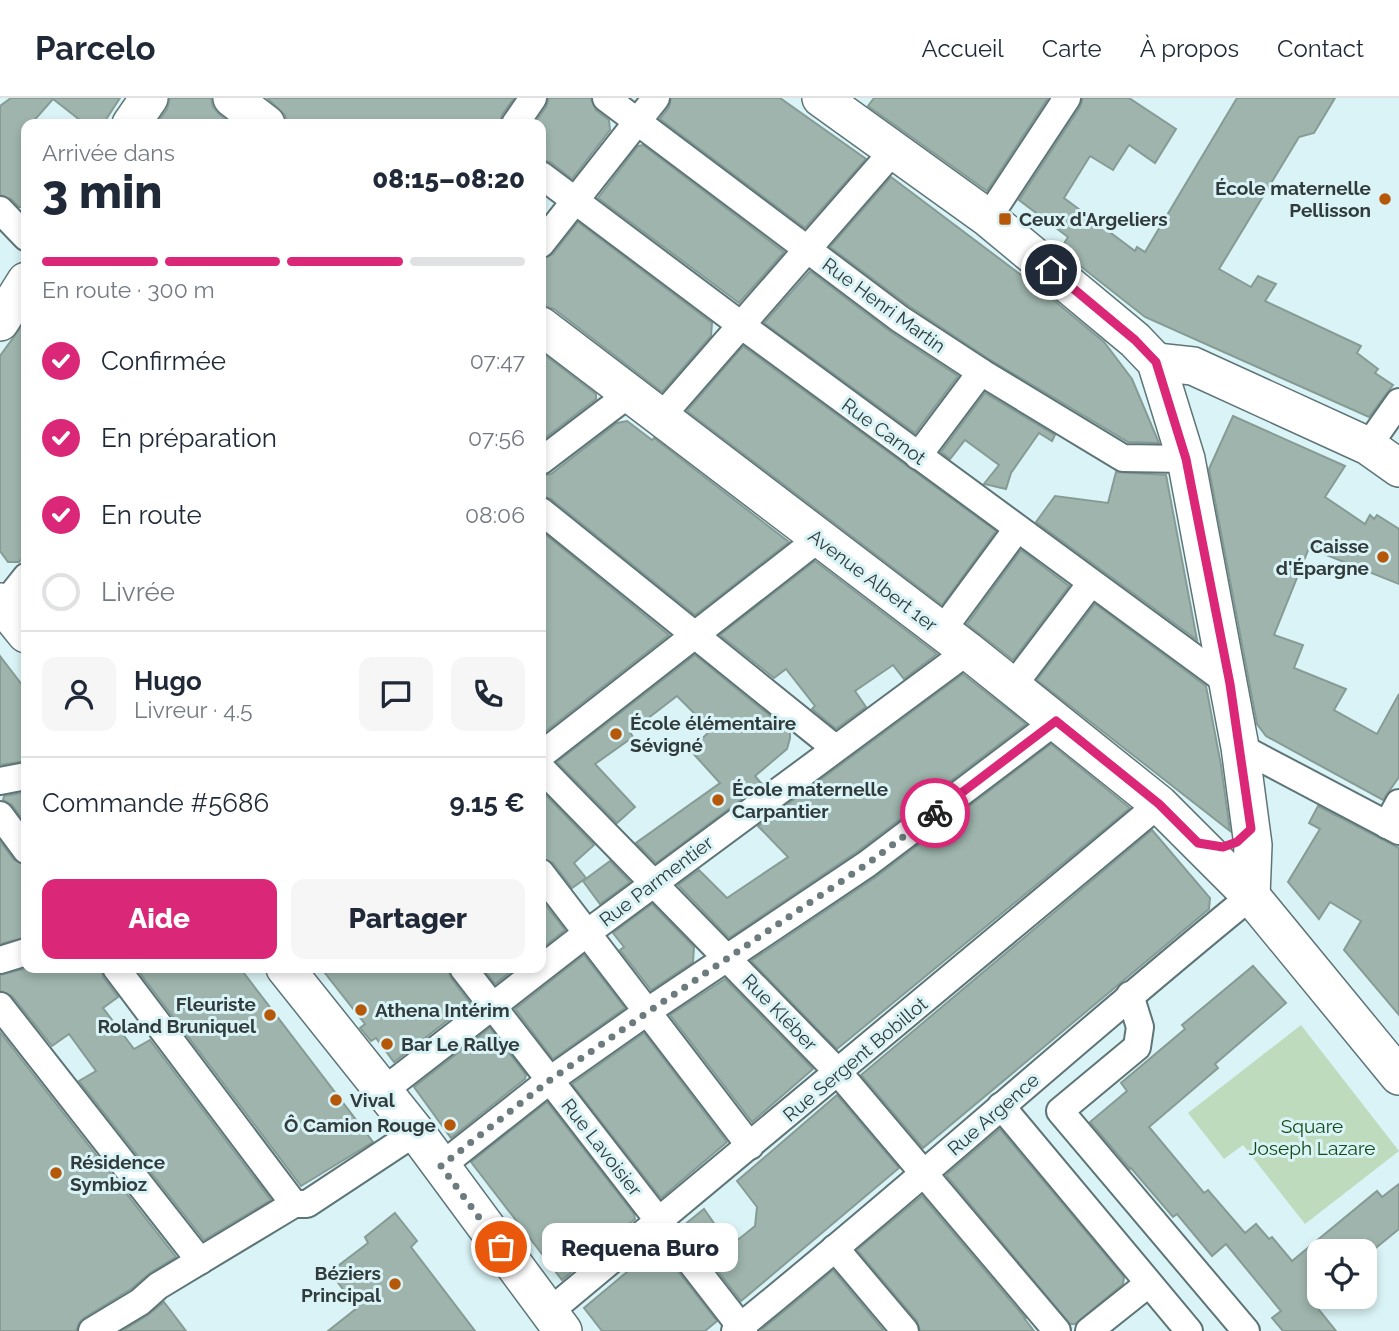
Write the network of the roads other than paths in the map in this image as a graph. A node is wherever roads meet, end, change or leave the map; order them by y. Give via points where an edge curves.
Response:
1 (149, 98) edge
2 (232, 98) edge
3 (533, 98) edge
4 (606, 98) edge
5 (656, 98) edge
6 (1067, 98) edge
7 (841, 103) edge
8 (134, 119) edge
9 (259, 119) edge
10 (518, 119) edge
11 (637, 121) junction
12 (894, 150) junction
13 (546, 179) edge
14 (574, 200) junction
15 (0, 210) edge
16 (988, 218) junction
17 (21, 232) edge
18 (546, 237) edge
19 (806, 248) junction
20 (21, 289) edge
21 (0, 322) edge
22 (741, 325) junction
23 (546, 330) edge
24 (1156, 362) junction
25 (981, 372) junction
26 (629, 394) junction
27 (1399, 402) edge
28 (660, 418) junction
29 (1368, 446) junction
30 (918, 456) junction
31 (546, 457) edge
32 (1186, 459) junction
33 (1399, 468) edge
34 (546, 515) edge
35 (1017, 529) junction
36 (818, 539) junction
37 (21, 583) edge
38 (1091, 583) junction
39 (1, 605) edge
40 (21, 628) edge
41 (694, 635) junction
42 (954, 642) junction
43 (1230, 684) junction
44 (1013, 686) junction
45 (1056, 721) junction
46 (1240, 747) junction
47 (835, 748) junction
48 (546, 751) edge
49 (546, 773) edge
50 (21, 777) edge
51 (0, 781) edge
52 (1159, 804) junction
53 (0, 815) edge
54 (1395, 820) edge
55 (1251, 829) junction
56 (21, 843) edge
57 (1198, 843) junction
58 (546, 880) edge
59 (653, 884) junction
60 (1251, 896) junction
61 (587, 933) junction
62 (21, 954) edge
63 (728, 959) junction
64 (0, 960) edge
65 (546, 965) edge
66 (120, 973) edge
67 (289, 973) edge
68 (467, 973) edge
69 (535, 973) edge
70 (1130, 995) junction
71 (0, 1006) edge
72 (492, 1006) junction
73 (648, 1012) junction
74 (838, 1072) junction
75 (1399, 1076) edge
76 (550, 1080) junction
77 (383, 1091) junction
78 (1001, 1106) junction
79 (1060, 1111) junction
80 (416, 1132) junction
81 (1028, 1139) junction
82 (750, 1146) junction
83 (441, 1166) junction
84 (924, 1173) junction
85 (294, 1204) junction
86 (660, 1221) junction
87 (835, 1248) junction
88 (200, 1261) junction
89 (1149, 1284) junction
90 (556, 1322) edge
91 (740, 1330) edge
92 (92, 1331) edge
93 (905, 1331) edge
94 (1057, 1331) edge
95 (1089, 1331) edge
96 (1189, 1331) edge
97 (1246, 1331) edge

1 - 8 main road
2 - 9 main road
3 - 10 street
4 - 11 street, Rue Henri Martin
5 - 11 street
6 - 16 street
7 - 12 main road
11 - 14 street
11 - 19 street, Rue Henri Martin
12 - 16 main road
12 - 19 street
13 - 14 street, Rue Carnot
14 - 18 street
14 - 22 street, Rue Carnot
15 - 17 street
16 - 24 main road
19 - 22 street
19 - 25 street, Rue Henri Martin via 900,319
20 - 21 main road
22 - 28 street
22 - 30 street, Rue Carnot
23 - 26 main road, Avenue Albert 1er
24 - 29 main road via 1193,366
24 - 32 main road
25 - 30 street
25 - 32 street, Rue Henri Martin via 1123,458
26 - 28 main road, Avenue Albert 1er
26 - 31 street
27 - 29 street
28 - 36 main road, Avenue Albert 1er
29 - 33 main road
30 - 35 street, Rue Carnot
32 - 43 main road
34 - 41 street
35 - 38 street, Rue Carnot
35 - 42 street, Rue Parmentier
36 - 41 street
36 - 42 main road, Avenue Albert 1er
37 - 39 street
38 - 43 street, Rue Carnot
38 - 44 street
39 - 40 main road
41 - 47 street
41 - 48 street
42 - 44 main road, Avenue Albert 1er
42 - 47 street, Rue Parmentier
43 - 46 main road
44 - 45 main road, Avenue Albert 1er
45 - 52 main road, Avenue Albert 1er
45 - 63 street via 867,864
46 - 54 street
46 - 55 main road
47 - 59 street, Rue Parmentier
49 - 59 street, Rue Kléber
50 - 51 street
52 - 57 main road, Avenue Albert 1er
52 - 74 street, Rue Sergent Bobillot
53 - 56 street
55 - 57 main road via 1223,847
55 - 60 main road
57 - 60 main road, Avenue Albert 1er
58 - 61 street
59 - 61 street, Rue Parmentier
59 - 63 street, Rue Kléber
60 - 70 street, Rue Argence
60 - 75 main road, Avenue Albert 1er
61 - 65 street, Rue Parmentier
61 - 73 street
62 - 64 street
63 - 73 street
63 - 74 street, Rue Kléber
66 - 85 street
67 - 77 main road
68 - 72 street, Rue Lavoisier
69 - 72 street, Rue Parmentier
70 - 78 street, Rue Argence
70 - 79 street via 1140,1027 1138,1046
71 - 88 street
72 - 76 street, Rue Lavoisier
72 - 77 street, Rue Parmentier
73 - 76 street
73 - 82 street
74 - 82 street, Rue Sergent Bobillot
74 - 84 street, Rue Kléber
76 - 83 street
76 - 86 street, Rue Lavoisier
77 - 80 main road
78 - 81 street
78 - 84 street, Rue Argence
79 - 81 street
79 - 97 street
80 - 83 main road
80 - 85 street via 307,1205
81 - 89 street
82 - 86 street, Rue Sergent Bobillot
83 - 90 main road
84 - 87 street, Rue Argence
84 - 94 street, Rue Kléber
85 - 88 street
86 - 90 street, Rue Sergent Bobillot
86 - 91 street, Rue Lavoisier
87 - 91 street, Rue Argence
87 - 93 street
88 - 92 street
89 - 95 street
89 - 96 street

